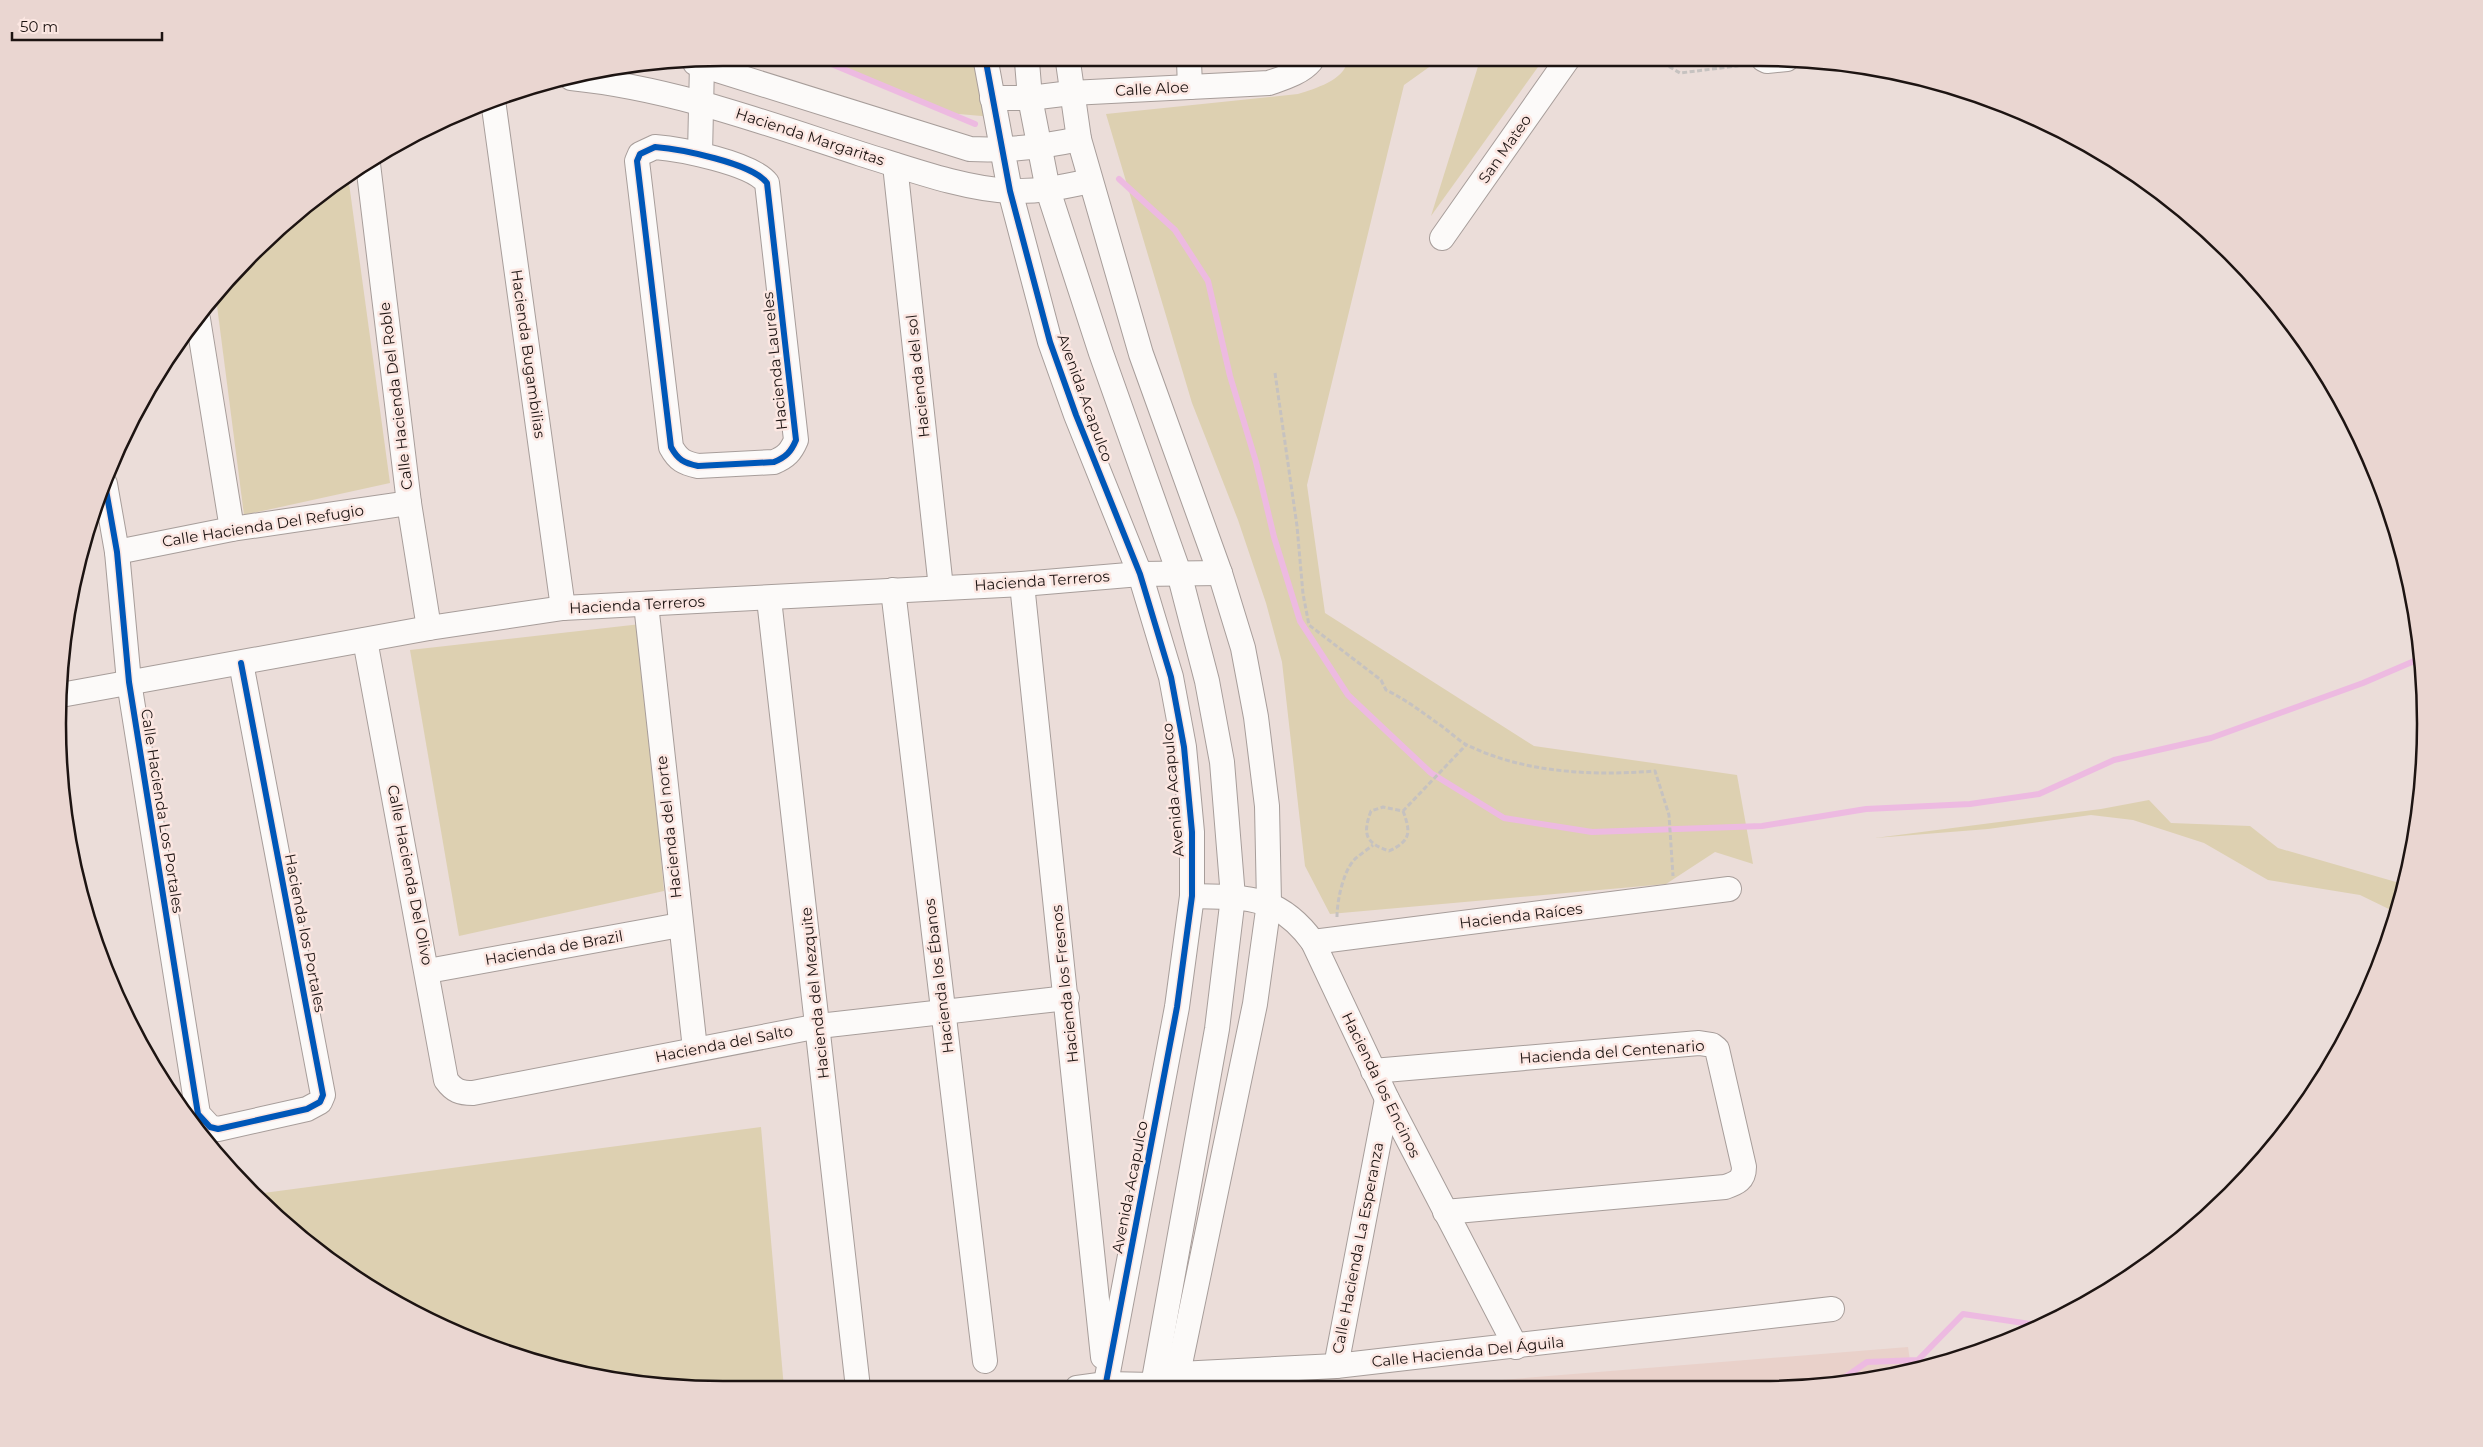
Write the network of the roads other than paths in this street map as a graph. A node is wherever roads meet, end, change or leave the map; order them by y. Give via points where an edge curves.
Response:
1 (987, 66) edge
2 (1028, 66) edge
3 (1068, 66) edge
4 (1189, 66) edge
5 (1304, 66) edge
6 (1563, 66) edge
7 (698, 67) edge
8 (707, 67) edge
9 (588, 81) edge
10 (1190, 87) junction
11 (1071, 93) junction
12 (992, 98) junction
13 (1030, 98) junction
14 (701, 102) junction
15 (494, 108) edge
16 (1079, 139) junction
17 (1039, 148) junction
18 (1001, 151) junction
19 (700, 154) junction
20 (895, 165) junction
21 (369, 170) edge
22 (1090, 181) junction
23 (1048, 190) junction
24 (1010, 191) junction
25 (1442, 238) dead end
26 (199, 327) edge
27 (107, 496) edge
28 (409, 503) junction
29 (232, 529) junction
30 (117, 552) junction
31 (1179, 573) junction
32 (1220, 573) junction
33 (1140, 574) junction
34 (1022, 584) junction
35 (941, 588) junction
36 (893, 590) junction
37 (769, 598) junction
38 (646, 604) junction
39 (563, 608) junction
40 (429, 628) junction
41 (365, 640) junction
42 (241, 663) junction
43 (129, 682) junction
44 (67, 694) edge
45 (1729, 889) dead end
46 (1192, 896) junction
47 (1233, 896) junction
48 (1269, 903) junction
49 (680, 925) junction
50 (1313, 942) junction
51 (428, 971) junction
52 (1066, 998) junction
53 (943, 1013) junction
54 (819, 1026) junction
55 (695, 1049) junction
56 (1374, 1071) junction
57 (473, 1093) joint
58 (1387, 1099) junction
59 (218, 1129) joint
60 (1445, 1212) junction
61 (1832, 1309) dead end
62 (1516, 1347) junction
63 (985, 1361) dead end
64 (1336, 1366) junction
65 (857, 1381) edge
66 (1104, 1381) edge
67 (1106, 1381) edge
68 (1169, 1381) edge
69 (1169, 1381) edge
70 (1179, 1381) edge

1 - 12 street, Avenida Acapulco
2 - 13 street
3 - 11 street
4 - 10 street
5 - 10 street, Calle Aloe via 1288,77 1269,83
6 - 25 street, San Mateo
7 - 14 street
8 - 18 street via 946,143
9 - 14 street, Hacienda Margaritas
10 - 11 street, Calle Aloe
11 - 13 street, Calle Aloe
11 - 16 street
12 - 13 street, Calle Aloe
12 - 18 street, Avenida Acapulco
13 - 17 street
14 - 19 street
14 - 20 street, Hacienda Margaritas
15 - 39 street, Hacienda Bugambilias
16 - 17 street
16 - 22 street
17 - 18 street
17 - 23 street
18 - 24 street, Avenida Acapulco
19 - 19 street, Hacienda Laureles via 755,174 763,178 769,188 796,440 792,449 774,462 698,466 677,458 671,447 637,161 640,154 655,147
20 - 24 street, Hacienda Margaritas via 968,185
20 - 35 street, Hacienda del sol
21 - 28 street, Calle Hacienda Del Roble
22 - 23 street, Hacienda Margaritas
22 - 32 street via 1141,354
23 - 24 street, Hacienda Margaritas
23 - 31 street, Avenida Acapulco via 1101,353
24 - 33 street, Avenida Acapulco via 1050,342
26 - 29 street
27 - 30 street, Calle Hacienda Los Portales
28 - 29 street, Calle Hacienda Del Refugio
28 - 40 street, Calle Hacienda Del Roble
29 - 30 street, Calle Hacienda Del Refugio
30 - 43 street, Calle Hacienda Los Portales
31 - 32 street, Hacienda Terreros
31 - 33 street, Hacienda Terreros
31 - 47 street, Avenida Acapulco via 1207,681 1222,762
32 - 48 street via 1243,648 1256,717 1267,806
33 - 34 street, Hacienda Terreros
33 - 46 street, Avenida Acapulco via 1171,677 1184,747 1192,832
34 - 35 street, Hacienda Terreros
34 - 52 street, Hacienda los Fresnos
35 - 36 street, Hacienda Terreros
36 - 37 street, Hacienda Terreros
36 - 53 street, Hacienda los Ébanos
37 - 38 street, Hacienda Terreros
37 - 54 street, Hacienda del Mezquite
38 - 39 street, Hacienda Terreros
38 - 49 street, Hacienda del norte
39 - 40 street, Hacienda Terreros
40 - 41 street, Hacienda Terreros
41 - 42 street, Hacienda Terreros
41 - 51 street, Calle Hacienda Del Olivo
42 - 43 street, Hacienda Terreros
42 - 59 street, Hacienda los Portales via 323,1095 320,1102 307,1109
43 - 44 street, Hacienda Terreros
43 - 59 street, Calle Hacienda Los Portales via 198,1114 210,1127
45 - 50 street, Hacienda Raíces
46 - 47 street, Hacienda los Encinos
46 - 67 street, Avenida Acapulco via 1178,1006
47 - 48 street, Hacienda los Encinos
47 - 69 street, Avenida Acapulco
48 - 50 street, Hacienda los Encinos via 1304,929
48 - 68 street via 1255,1004
49 - 51 street, Hacienda de Brazil
49 - 55 street, Hacienda del norte
50 - 56 street, Hacienda los Encinos
51 - 57 street, Calle Hacienda Del Olivo via 446,1080 452,1089
52 - 53 street, Hacienda del Salto
52 - 66 street, Hacienda los Fresnos
53 - 54 street, Hacienda del Salto
53 - 63 street, Hacienda los Ébanos
54 - 55 street, Hacienda del Salto
54 - 65 street, Hacienda del Mezquite
55 - 57 street, Hacienda del Salto
56 - 58 street, Hacienda los Encinos
56 - 60 street, Hacienda del Centenario via 1699,1044 1712,1045 1717,1050 1744,1167 1741,1179 1735,1184
58 - 60 street, Hacienda los Encinos
58 - 64 street, Calle Hacienda La Esperanza
60 - 62 street, Hacienda los Encinos
61 - 62 street, Calle Hacienda Del Águila
62 - 64 street, Calle Hacienda Del Águila
64 - 70 street, Calle Hacienda Del Águila

